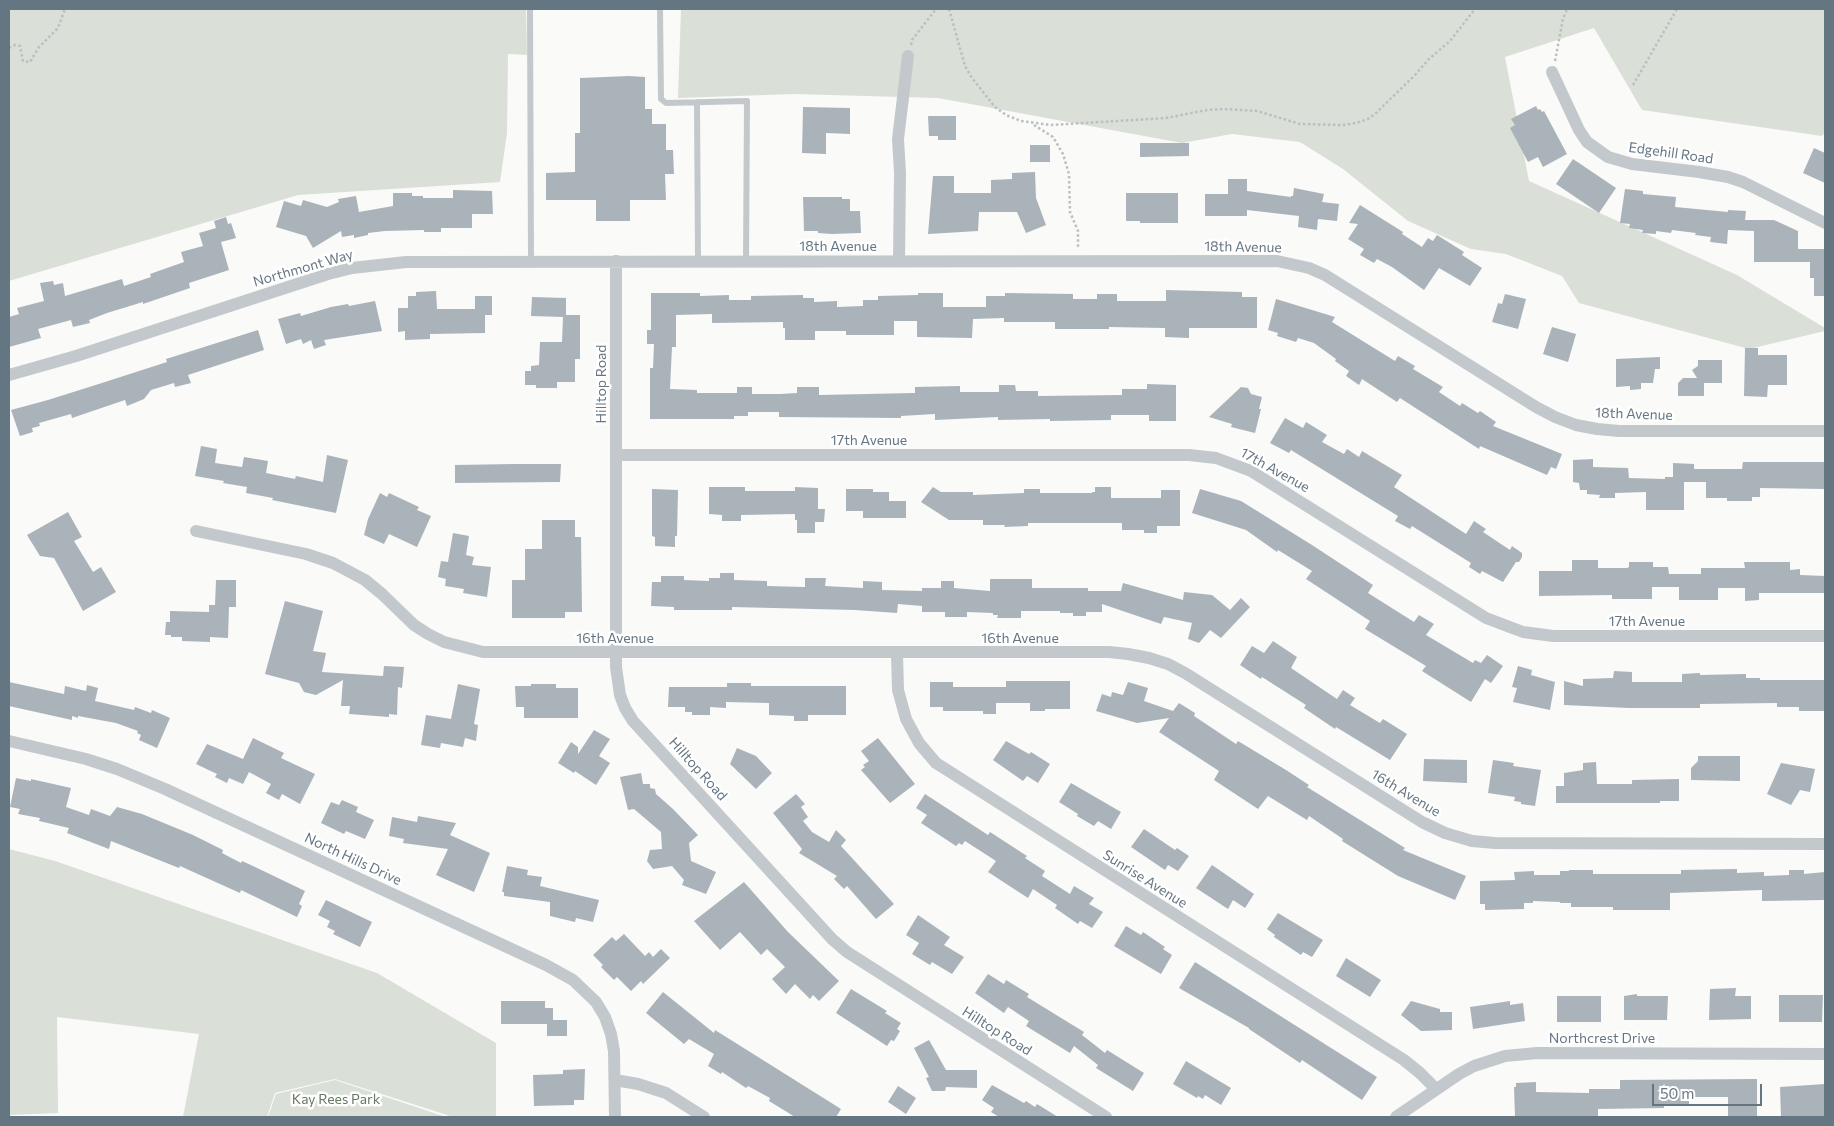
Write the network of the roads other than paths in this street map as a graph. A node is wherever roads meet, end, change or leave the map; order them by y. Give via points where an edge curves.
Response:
1 (530, 9) edge
2 (660, 9) edge
3 (908, 56) road end
4 (1552, 72) road end
5 (697, 102) junction
6 (1825, 223) edge
7 (531, 261) junction
8 (616, 261) junction
9 (698, 261) junction
10 (746, 261) junction
11 (899, 261) junction
12 (9, 375) edge
13 (1825, 431) edge
14 (616, 455) junction
15 (196, 531) dead end
16 (1825, 636) edge
17 (616, 653) junction
18 (897, 653) junction
19 (9, 741) edge
20 (1825, 844) edge
21 (1825, 1054) edge
22 (615, 1080) junction
23 (1436, 1090) junction
24 (615, 1117) edge
25 (704, 1117) edge
26 (1106, 1117) edge
27 (1396, 1117) edge

1 - 7 lane
2 - 5 lane via 661,99 666,103
3 - 11 street via 898,139
4 - 6 street, Edgehill Road via 1579,130 1587,142 1608,157 1632,164 1728,177
5 - 9 lane
5 - 10 lane via 747,101
7 - 8 street, Northmont Way
7 - 12 street, Northmont Way via 406,262 352,268
8 - 9 street, 18th Avenue
8 - 14 street, Hilltop Road
9 - 10 street, 18th Avenue
10 - 11 street, 18th Avenue
11 - 13 street, 18th Avenue via 1262,261 1293,264 1325,276 1536,407 1576,425 1619,431
14 - 16 street, 17th Avenue via 1202,456 1228,461 1251,471 1486,618 1523,632 1553,636
14 - 17 street, Hilltop Road
15 - 17 street, 16th Avenue via 306,554 333,563 365,580 414,625 444,642 464,648 503,653
17 - 18 street, 16th Avenue
17 - 26 street, Hilltop Road via 620,695 633,720 840,945 864,964
18 - 20 street, 16th Avenue via 1109,652 1162,662 1185,673 1422,822 1472,841
18 - 23 street, Sunrise Avenue via 898,690 906,718 918,743 936,763 1404,1060
19 - 22 street, North Hills Drive via 86,759 166,788 560,972 586,991 605,1017 614,1051
21 - 23 street, Northcrest Drive via 1520,1054 1474,1066
22 - 24 street, North Hills Drive
22 - 25 street via 666,1093
23 - 27 street, Northcrest Drive

